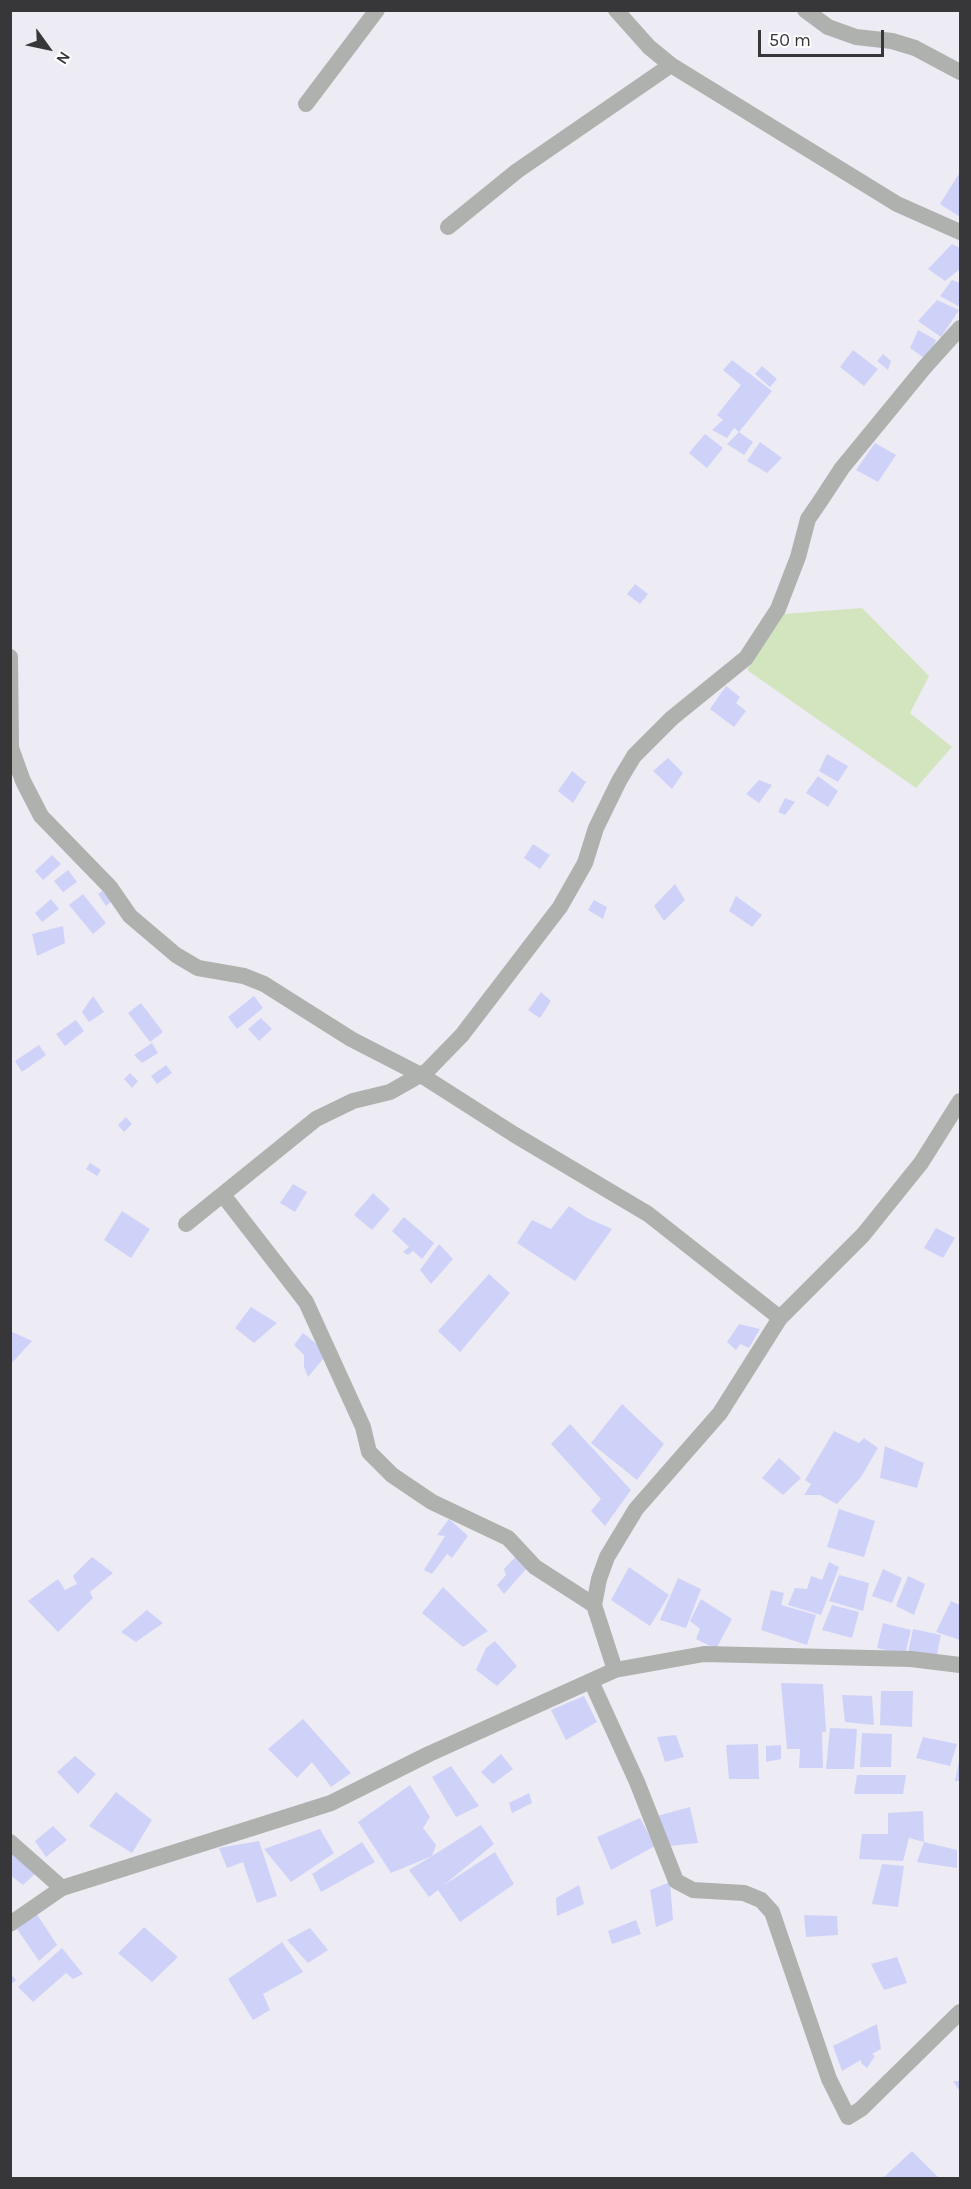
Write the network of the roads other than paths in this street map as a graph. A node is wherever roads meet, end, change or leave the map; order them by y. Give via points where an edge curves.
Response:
1 (377, 10) edge
2 (616, 10) edge
3 (805, 10) edge
4 (671, 65) junction
5 (960, 72) edge
6 (306, 104) dead end
7 (448, 227) dead end
8 (960, 232) edge
9 (960, 328) edge
10 (10, 657) edge
11 (421, 1075) junction
12 (960, 1101) edge
13 (223, 1195) junction
14 (186, 1224) dead end
15 (780, 1318) junction
16 (594, 1605) junction
17 (960, 1665) edge
18 (615, 1670) junction
19 (591, 1681) junction
20 (10, 1842) edge
21 (62, 1888) junction
22 (10, 1924) edge
23 (960, 2012) edge

1 - 6 street
2 - 4 street
3 - 5 street via 828,27 915,48
4 - 7 street via 517,171
4 - 8 street via 897,204
9 - 11 street via 842,468 814,509 778,609 746,658 672,718 634,756 596,828 585,863 560,907 462,1035
10 - 11 street via 11,748 23,781 40,816 110,887 130,916 176,955 198,968 244,976 264,984 351,1039
11 - 13 street via 390,1092 353,1101 316,1119
11 - 15 street via 648,1214
12 - 15 street via 921,1163 863,1235
13 - 14 street
13 - 16 street via 306,1302 363,1427 369,1452 392,1475 432,1502 508,1538 535,1567
15 - 16 street via 720,1413 636,1509 607,1557
16 - 18 street
17 - 18 street via 911,1659 704,1654
18 - 19 street
19 - 21 street via 331,1803
19 - 23 street via 642,1793 676,1881 693,1890 744,1893 761,1900 772,1912 829,2079 848,2117 861,2109
20 - 21 street
21 - 22 street

